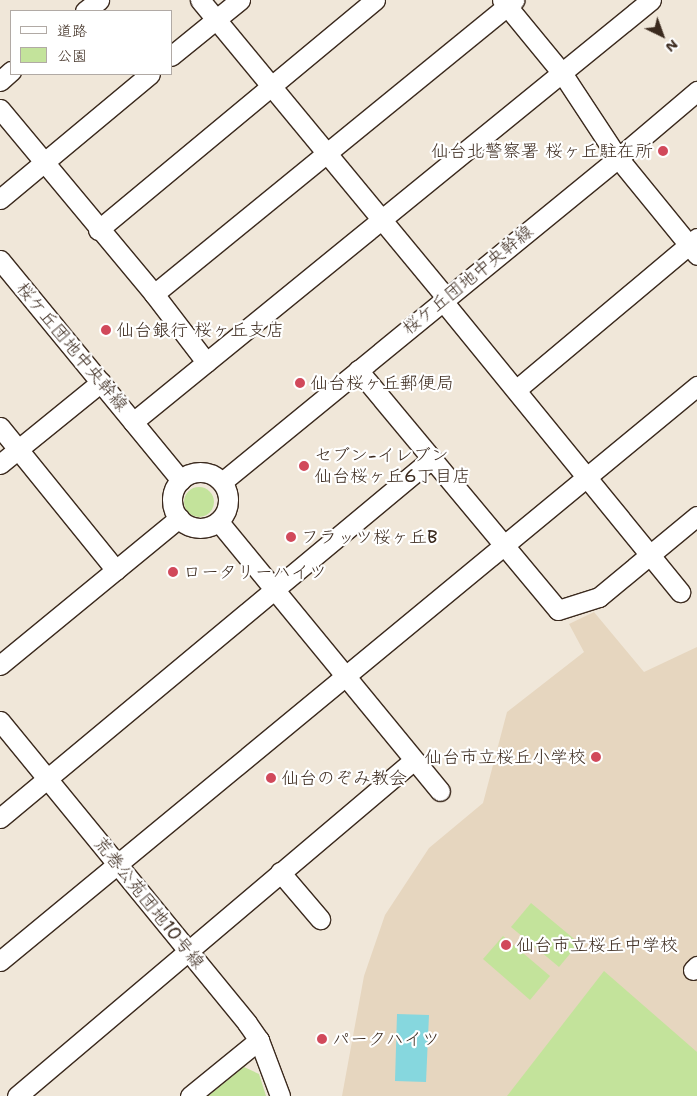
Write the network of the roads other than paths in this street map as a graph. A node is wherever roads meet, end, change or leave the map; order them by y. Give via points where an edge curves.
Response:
1 (99, 0) edge
2 (200, 0) edge
3 (240, 0) edge
4 (375, 0) edge
5 (651, 0) edge
6 (507, 2) edge
7 (86, 10) edge
8 (216, 20) junction
9 (172, 55) edge
10 (10, 72) edge
11 (562, 73) junction
12 (149, 75) edge
13 (0, 81) edge
14 (270, 86) junction
15 (697, 91) edge
16 (0, 110) edge
17 (326, 153) junction
18 (618, 158) junction
19 (41, 162) junction
20 (0, 198) edge
21 (381, 218) junction
22 (98, 230) junction
23 (694, 246) edge
24 (0, 260) edge
25 (154, 294) junction
26 (444, 299) junction
27 (206, 362) junction
28 (358, 370) junction
29 (101, 382) junction
30 (697, 386) edge
31 (516, 389) junction
32 (133, 422) junction
33 (0, 427) edge
34 (18, 449) junction
35 (430, 460) junction
36 (0, 464) edge
37 (586, 477) junction
38 (181, 480) junction
39 (222, 482) junction
40 (697, 516) edge
41 (178, 518) junction
42 (219, 522) junction
43 (502, 545) junction
44 (650, 554) junction
45 (116, 570) junction
46 (273, 589) junction
47 (680, 592) dead end
48 (0, 665) edge
49 (345, 676) junction
50 (0, 721) edge
51 (414, 760) junction
52 (47, 778) junction
53 (440, 791) dead end
54 (0, 818) edge
55 (116, 864) junction
56 (280, 872) junction
57 (320, 919) dead end
58 (188, 951) junction
59 (0, 961) edge
60 (259, 1040) junction
61 (17, 1096) edge
62 (190, 1096) edge
63 (280, 1096) edge

1 - 7 street
2 - 8 street
3 - 8 street
4 - 14 street
5 - 11 street
6 - 11 street
6 - 17 street
8 - 9 street
8 - 14 street
10 - 13 street
11 - 18 street
11 - 21 street
12 - 19 street
14 - 17 street
14 - 22 street
15 - 18 street, 桜ケ丘団地中央幹線
16 - 19 street
17 - 21 street
17 - 25 street
18 - 23 street
18 - 26 street, 桜ケ丘団地中央幹線
19 - 20 street
19 - 22 street
21 - 26 street
21 - 27 street
22 - 25 street
23 - 31 street
24 - 29 street, 桜ケ丘団地中央幹線
25 - 27 street
26 - 28 street, 桜ケ丘団地中央幹線
26 - 31 street
27 - 32 street
28 - 35 street
28 - 39 street, 桜ケ丘団地中央幹線
29 - 32 street, 桜ケ丘団地中央幹線
29 - 34 street
30 - 37 street
31 - 37 street
32 - 38 street, 桜ケ丘団地中央幹線
33 - 34 street
34 - 36 street
34 - 45 street
35 - 43 street
35 - 46 street
37 - 43 street
37 - 44 street
38 - 39 street via 198,472 207,473
38 - 41 street via 173,494
39 - 42 street via 228,498
40 - 44 street
41 - 42 street via 194,528
41 - 45 street
42 - 46 street
43 - 44 street via 558,610 599,596
43 - 49 street
44 - 47 street
45 - 48 street
46 - 49 street
46 - 52 street
49 - 51 street
49 - 55 street
50 - 52 street, 荒巻公苑団地10号線
51 - 53 street
51 - 56 street
52 - 54 street
52 - 55 street, 荒巻公苑団地10号線
55 - 58 street, 荒巻公苑団地10号線
55 - 59 street
56 - 57 street
56 - 58 street
58 - 60 street, 荒巻公苑団地10号線
58 - 61 street
60 - 62 street
60 - 63 street, 荒巻公苑団地10号線

